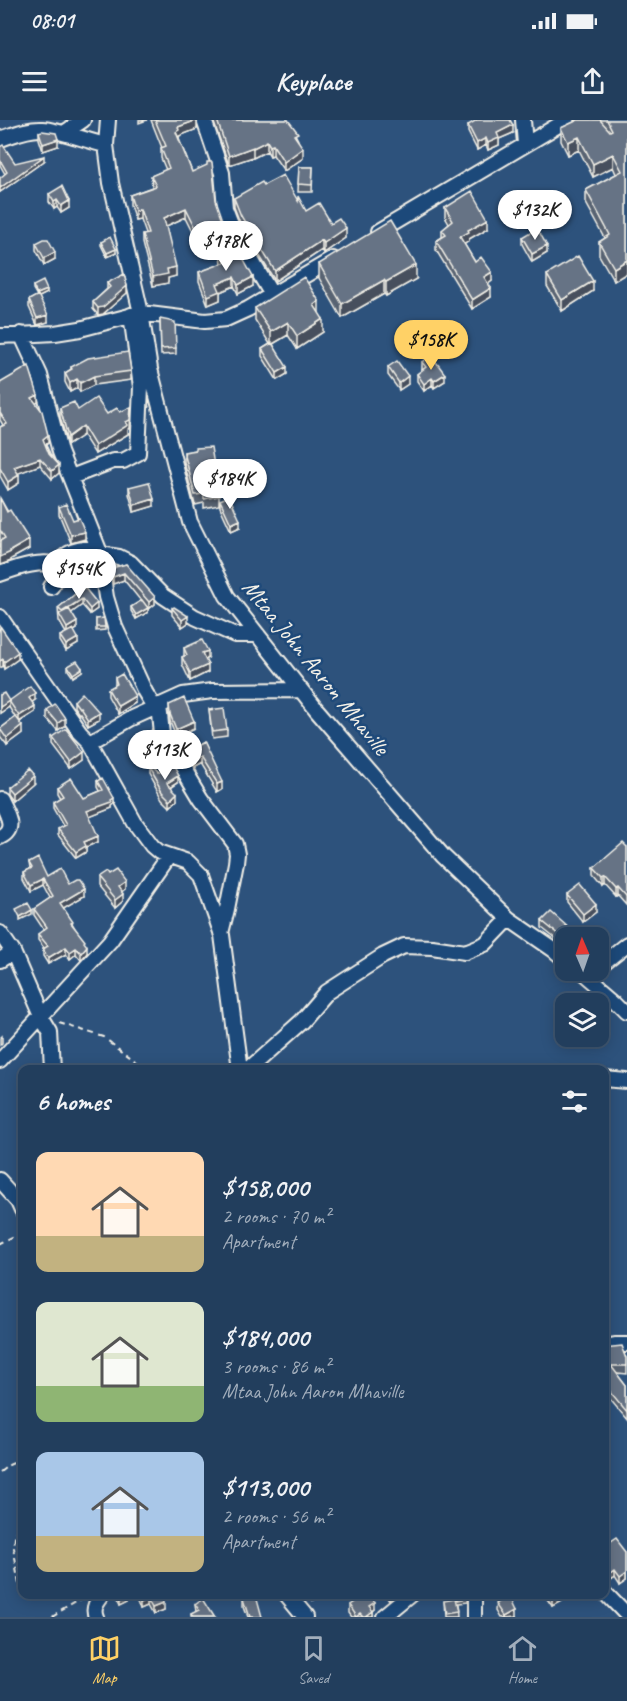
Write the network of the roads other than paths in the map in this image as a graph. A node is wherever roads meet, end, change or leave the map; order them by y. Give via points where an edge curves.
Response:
1 (83, 120) edge
2 (108, 120) edge
3 (204, 120) edge
4 (523, 120) edge
5 (567, 120) edge
6 (64, 134) junction
7 (0, 139) edge
8 (525, 144) junction
9 (106, 145) junction
10 (363, 241) edge
11 (343, 253) edge
12 (272, 295) junction
13 (136, 314) junction
14 (21, 334) junction
15 (0, 336) edge
16 (71, 477) junction
17 (99, 553) junction
18 (60, 565) junction
19 (0, 574) edge
20 (51, 588) dead end
21 (0, 617) edge
22 (258, 634) junction
23 (301, 690) junction
24 (157, 706) junction
25 (90, 742) junction
26 (0, 799) edge
27 (0, 837) edge
28 (169, 856) junction
29 (509, 919) junction
30 (0, 933) edge
31 (221, 933) junction
32 (627, 944) edge
33 (555, 951) edge
34 (13, 952) junction
35 (609, 958) edge
36 (0, 960) edge
37 (596, 981) edge
38 (627, 1011) edge
39 (41, 1017) junction
40 (0, 1061) edge
41 (52, 1065) edge
42 (239, 1065) edge
43 (253, 1065) edge
44 (609, 1079) edge
45 (627, 1081) edge
46 (0, 1180) edge
47 (18, 1200) edge
48 (627, 1342) edge
49 (609, 1343) edge
50 (609, 1596) edge
51 (100, 1599) edge
52 (290, 1599) edge
53 (407, 1599) edge
54 (474, 1599) edge
55 (627, 1615) edge
56 (96, 1617) edge
57 (305, 1617) edge
58 (385, 1617) edge
59 (474, 1617) edge

1 - 6 street
2 - 9 street, Mtaa John Aaron Mhaville
3 - 12 street via 222,173 225,208 233,229
4 - 8 street
5 - 8 street
6 - 7 street via 41,129
6 - 9 street
8 - 10 street
9 - 13 street, Mtaa John Aaron Mhaville
11 - 12 street
12 - 13 street via 226,319 205,321
13 - 14 street via 80,329
13 - 16 street via 141,387 138,453
13 - 22 street, Mtaa John Aaron Mhaville via 190,522 227,596
14 - 15 street
14 - 16 street via 40,375 60,452
16 - 17 street
17 - 18 street via 85,549 66,554
17 - 22 street via 131,562 163,596 195,617 235,635
17 - 24 street via 115,627 145,692
18 - 19 street via 45,562
18 - 20 street
21 - 25 street
22 - 23 street, Mtaa John Aaron Mhaville
23 - 24 street via 212,691 183,695
23 - 29 street, Mtaa John Aaron Mhaville via 443,856
24 - 25 street
24 - 31 street via 162,734 201,799 235,844 236,863
25 - 28 street via 135,823 152,846
26 - 27 street via 10,821 8,833
28 - 31 street via 188,862 201,875
28 - 39 street via 110,941
29 - 33 street, Mtaa John Aaron Mhaville
29 - 43 street via 485,944 465,952 404,946 383,956 327,992 302,1021
30 - 34 street
31 - 42 street
32 - 35 street
34 - 36 street
34 - 39 street
37 - 38 street
39 - 40 street
39 - 41 street via 50,1032
44 - 45 street
46 - 47 street
48 - 49 street
50 - 55 street
51 - 56 street via 95,1607
52 - 57 street
53 - 58 street
54 - 59 street

